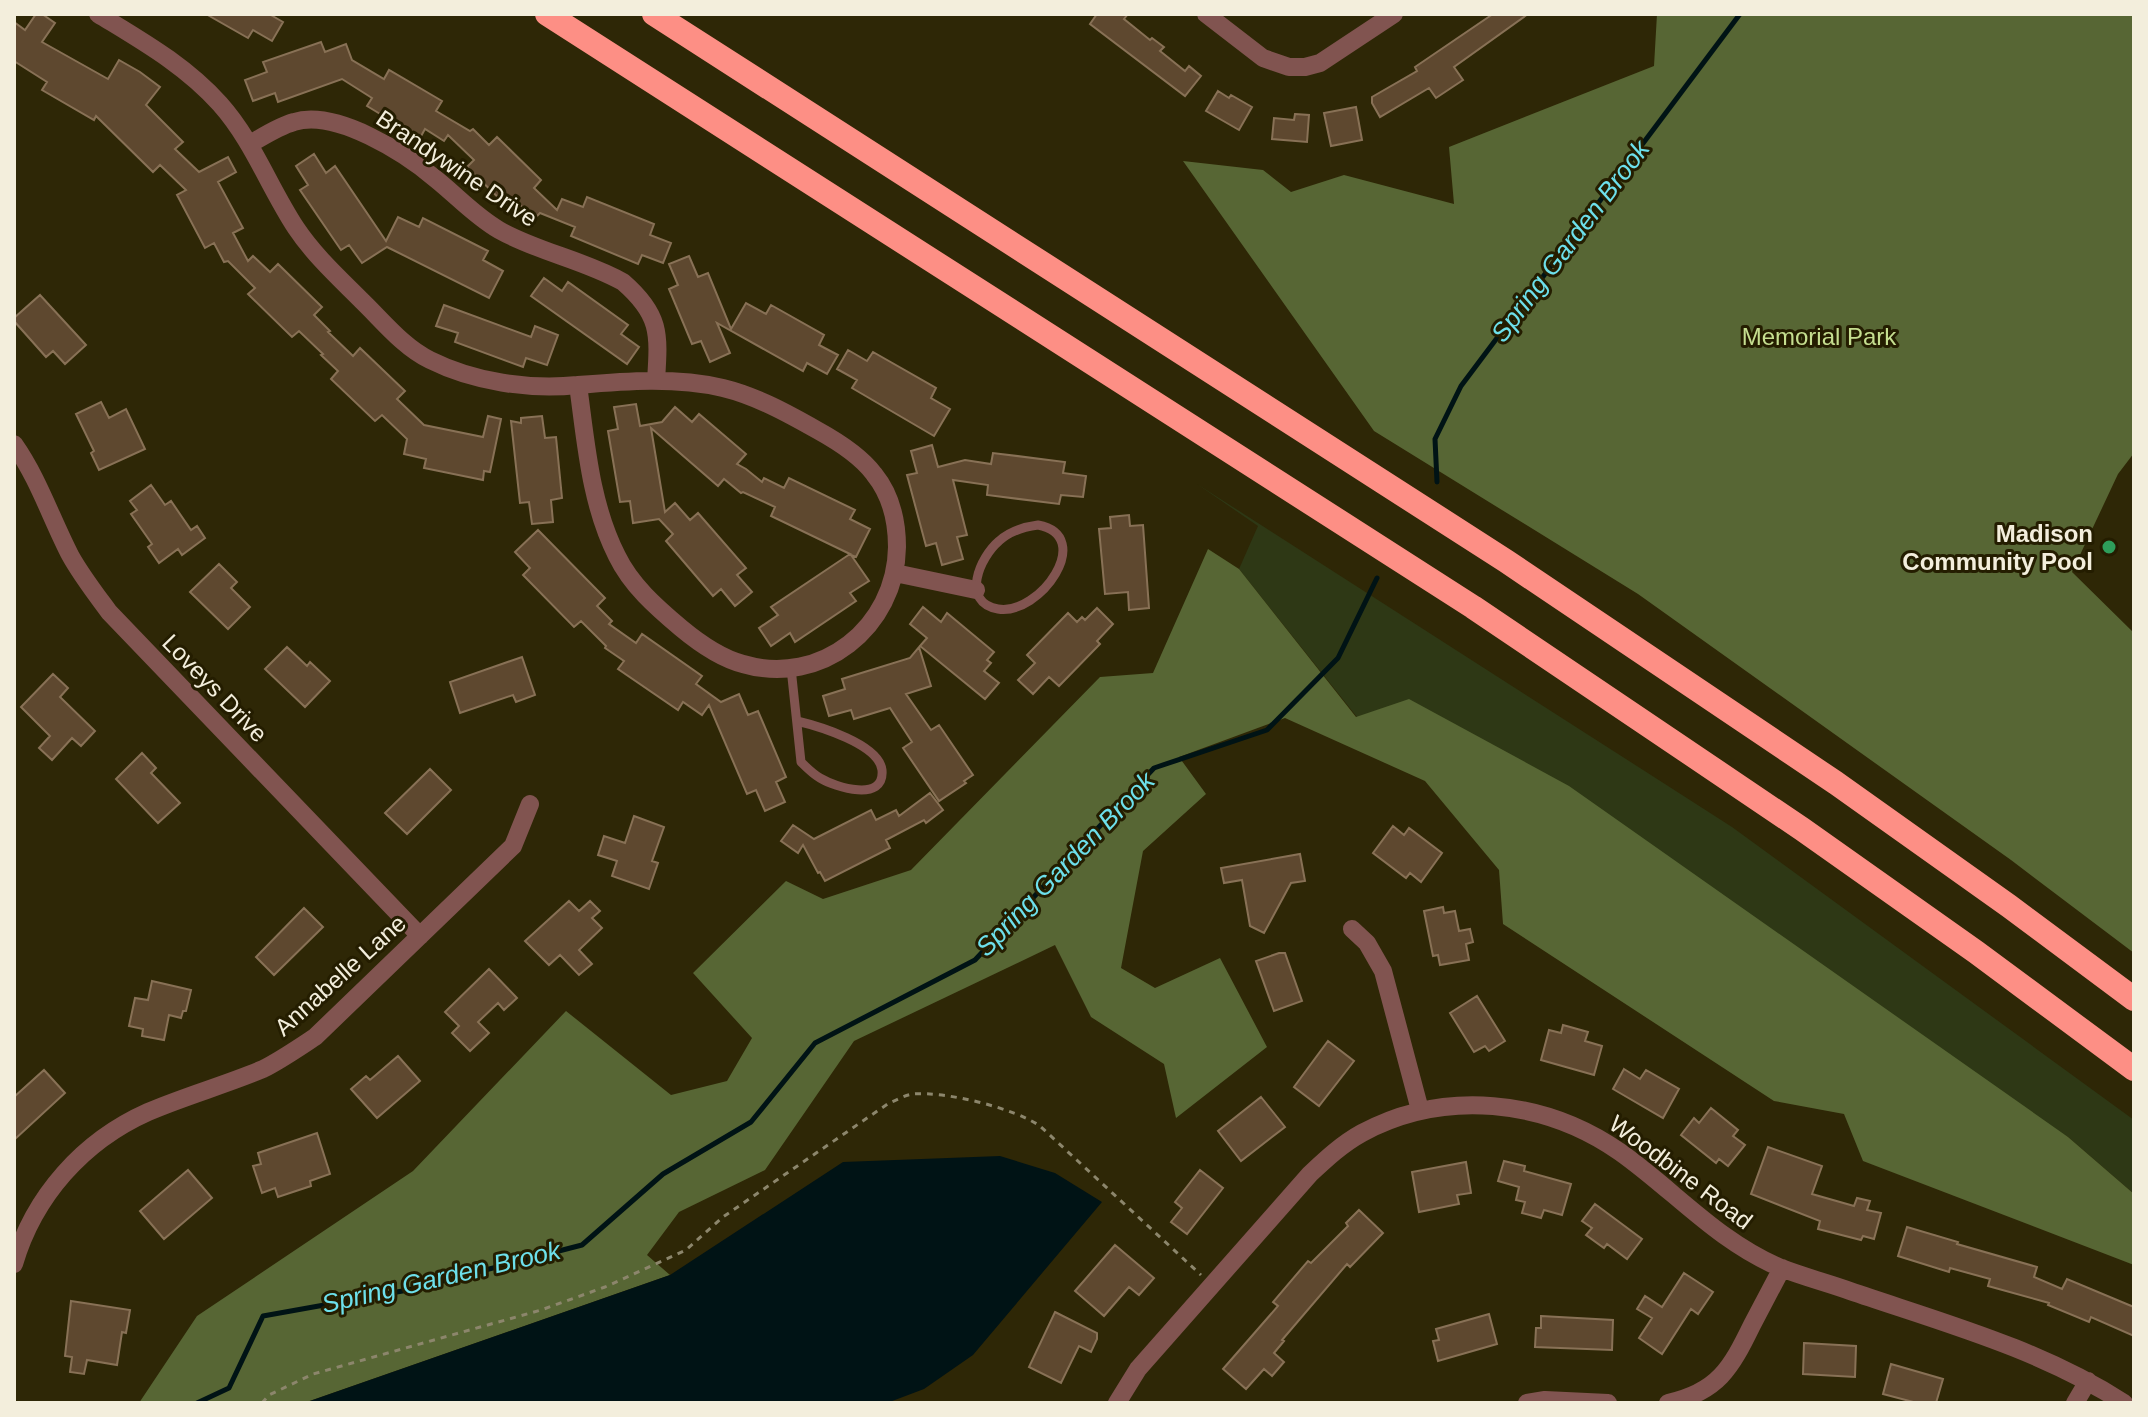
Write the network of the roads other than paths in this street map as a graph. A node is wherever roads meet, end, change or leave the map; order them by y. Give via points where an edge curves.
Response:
1 (98, 14) edge
2 (547, 14) edge
3 (654, 14) edge
4 (1206, 14) edge
5 (1394, 14) edge
6 (250, 144) junction
7 (656, 381) junction
8 (578, 385) junction
9 (14, 444) edge
10 (895, 573) junction
11 (976, 590) junction
12 (791, 668) junction
13 (797, 721) junction
14 (530, 804) dead end
15 (1352, 929) dead end
16 (420, 936) junction
17 (2134, 999) edge
18 (2134, 1069) edge
19 (1420, 1110) junction
20 (14, 1264) edge
21 (1782, 1268) junction
22 (2088, 1381) junction
23 (1117, 1403) edge
24 (1527, 1403) edge
25 (1608, 1403) edge
26 (1668, 1403) edge
27 (2075, 1403) edge
28 (2124, 1403) edge

1 - 6 street via 193,77
2 - 18 highway via 1485,615 1802,829
3 - 17 highway via 1569,603 1836,783
4 - 5 street via 1263,58 1289,67 1320,63
6 - 7 street, Brandywine Drive via 310,119 355,129 411,160 498,229 623,282 656,327
6 - 8 street via 314,252 406,343 428,359 493,381
7 - 8 street
7 - 10 street via 695,383 756,399 860,459 885,490 892,509
8 - 12 street via 598,505 618,558 633,581 694,639 721,656 743,665
9 - 16 street, Loveys Drive via 71,555 109,612
10 - 11 street
10 - 12 street via 872,622 855,639 825,658
11 - 11 lane via 983,601 1000,609 1031,599 1044,590 1061,563 1060,540 1038,525 1008,534 983,560
12 - 13 lane
13 - 13 lane via 862,745 880,764 876,786 855,790 818,777 801,762
14 - 16 street, Annabelle Lane via 513,846
15 - 19 street via 1383,971
16 - 20 street, Annabelle Lane via 292,1053 146,1113 83,1154 41,1202
19 - 21 street, Woodbine Road via 1507,1107 1565,1122 1621,1153 1705,1222
19 - 23 street, Woodbine Road via 1360,1134 1310,1174 1138,1369
21 - 22 street, Woodbine Road via 1993,1339
21 - 26 street via 1733,1363 1701,1392
22 - 27 street
22 - 28 street, Woodbine Road
24 - 25 street

